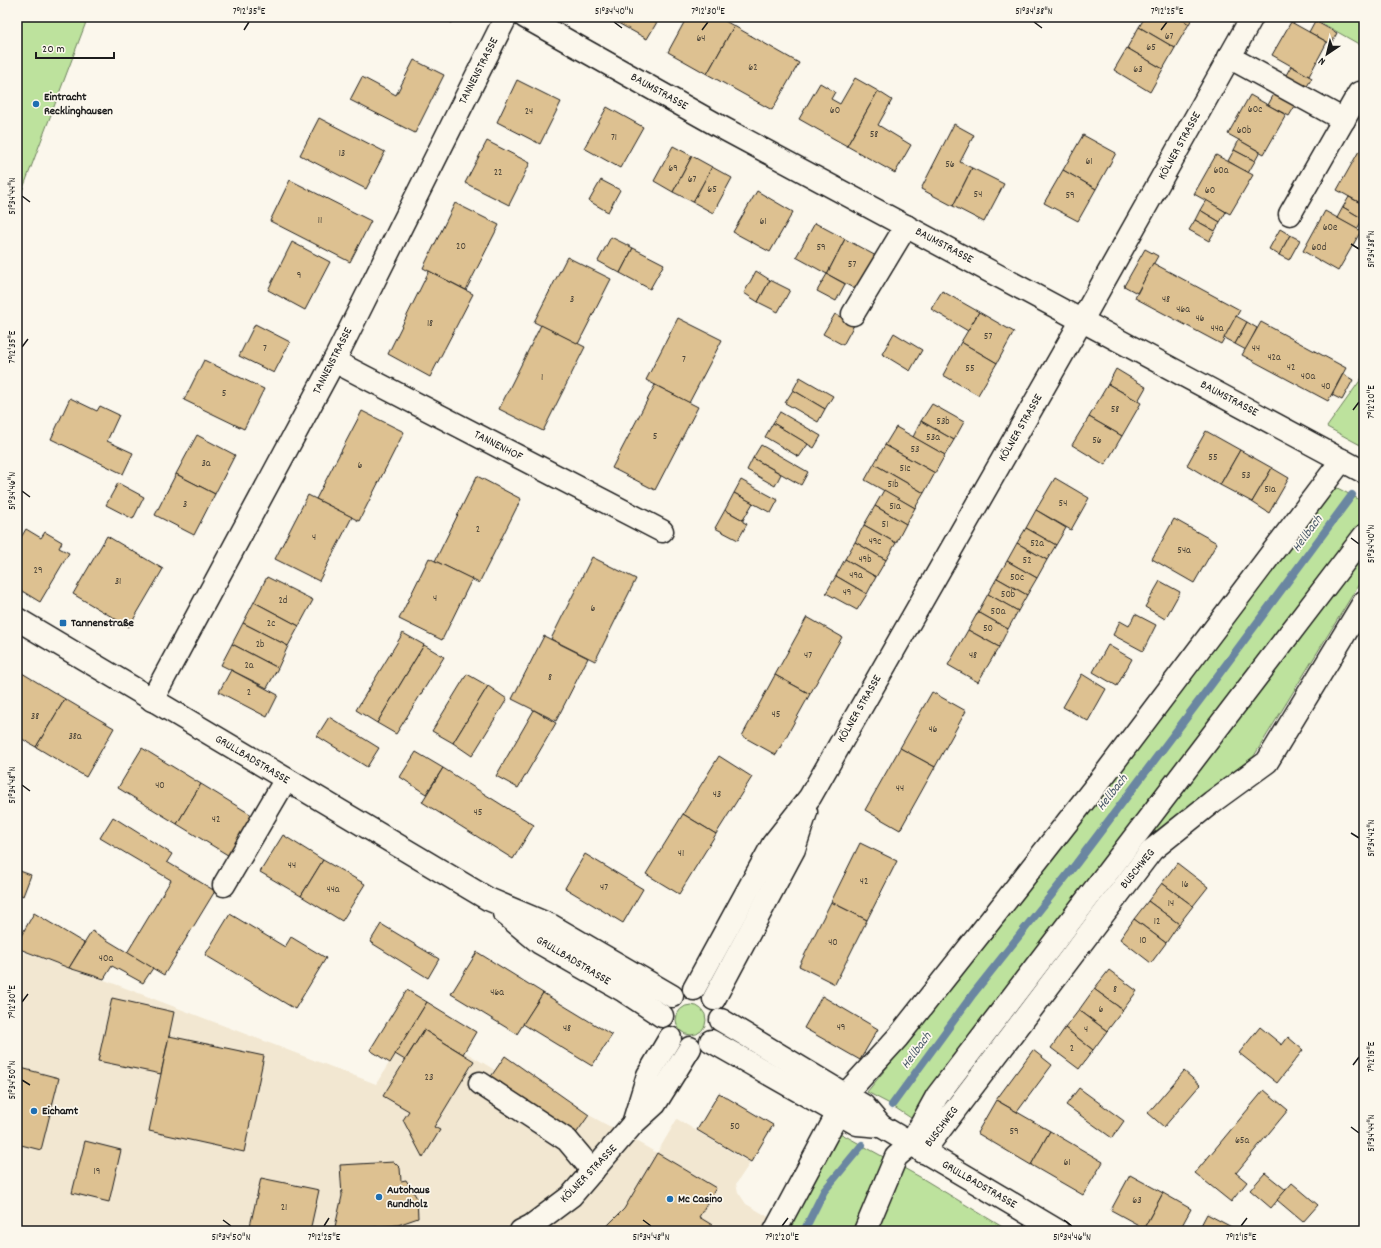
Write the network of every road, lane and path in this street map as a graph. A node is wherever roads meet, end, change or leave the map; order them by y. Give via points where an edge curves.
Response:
1 (506, 17) edge
2 (525, 17) edge
3 (1252, 17) edge
4 (1229, 57) junction
5 (1359, 93) dead end
6 (1344, 120) junction
7 (1290, 214) dead end
8 (906, 226) junction
9 (853, 314) dead end
10 (1082, 320) junction
11 (334, 361) junction
12 (1342, 460) junction
13 (1364, 472) edge
14 (662, 531) dead end
15 (1364, 536) edge
16 (1364, 602) edge
17 (17, 619) edge
18 (152, 700) junction
19 (286, 780) junction
20 (810, 797) junction
21 (224, 885) dead end
22 (488, 899) junction
23 (694, 989) junction
24 (672, 996) junction
25 (714, 999) junction
26 (662, 1016) junction
27 (721, 1020) junction
28 (670, 1038) junction
29 (711, 1040) junction
30 (690, 1048) junction
31 (480, 1084) dead end
32 (842, 1104) junction
33 (632, 1125) junction
34 (916, 1148) junction
35 (593, 1171) junction
36 (521, 1231) edge
37 (775, 1231) edge
38 (865, 1231) edge
39 (1058, 1231) edge

1 - 11 street, TANNENSTRASSE
2 - 8 street, BAUMSTRASSE via 719,126
3 - 4 street, KÖLNER STRASSE
4 - 6 street
4 - 10 street, KÖLNER STRASSE
5 - 6 street
6 - 7 street
8 - 9 street
8 - 10 street, BAUMSTRASSE
10 - 12 street, BAUMSTRASSE
10 - 20 street, KÖLNER STRASSE
11 - 14 street, TANNENHOF
11 - 18 street, TANNENSTRASSE
12 - 13 street, BAUMSTRASSE
12 - 32 street via 1109,768 898,1037
15 - 34 street via 937,1096
16 - 34 street, BUSCHWEG via 1267,762 1152,850
17 - 18 street, GRULLBADSTRASSE
18 - 19 street, GRULLBADSTRASSE
19 - 21 street
19 - 22 street, GRULLBADSTRASSE
20 - 23 street, KÖLNER STRASSE via 773,844
20 - 25 street, KÖLNER STRASSE via 794,849
22 - 24 street, GRULLBADSTRASSE via 552,926
22 - 26 street, GRULLBADSTRASSE via 540,943
23 - 24 street via 686,989
23 - 25 street
24 - 26 street
25 - 27 street
26 - 28 street
27 - 29 street via 720,1028
27 - 32 street, GRULLBADSTRASSE
28 - 30 street
28 - 33 street, KÖLNER STRASSE via 648,1075
29 - 30 street
29 - 32 street, GRULLBADSTRASSE
30 - 33 street, KÖLNER STRASSE via 655,1104
31 - 35 street via 567,1140
32 - 34 street, GRULLBADSTRASSE via 858,1124 881,1126
32 - 37 street
33 - 35 street, KÖLNER STRASSE
34 - 38 street via 896,1157
34 - 39 street, GRULLBADSTRASSE
35 - 36 street, KÖLNER STRASSE via 571,1196

